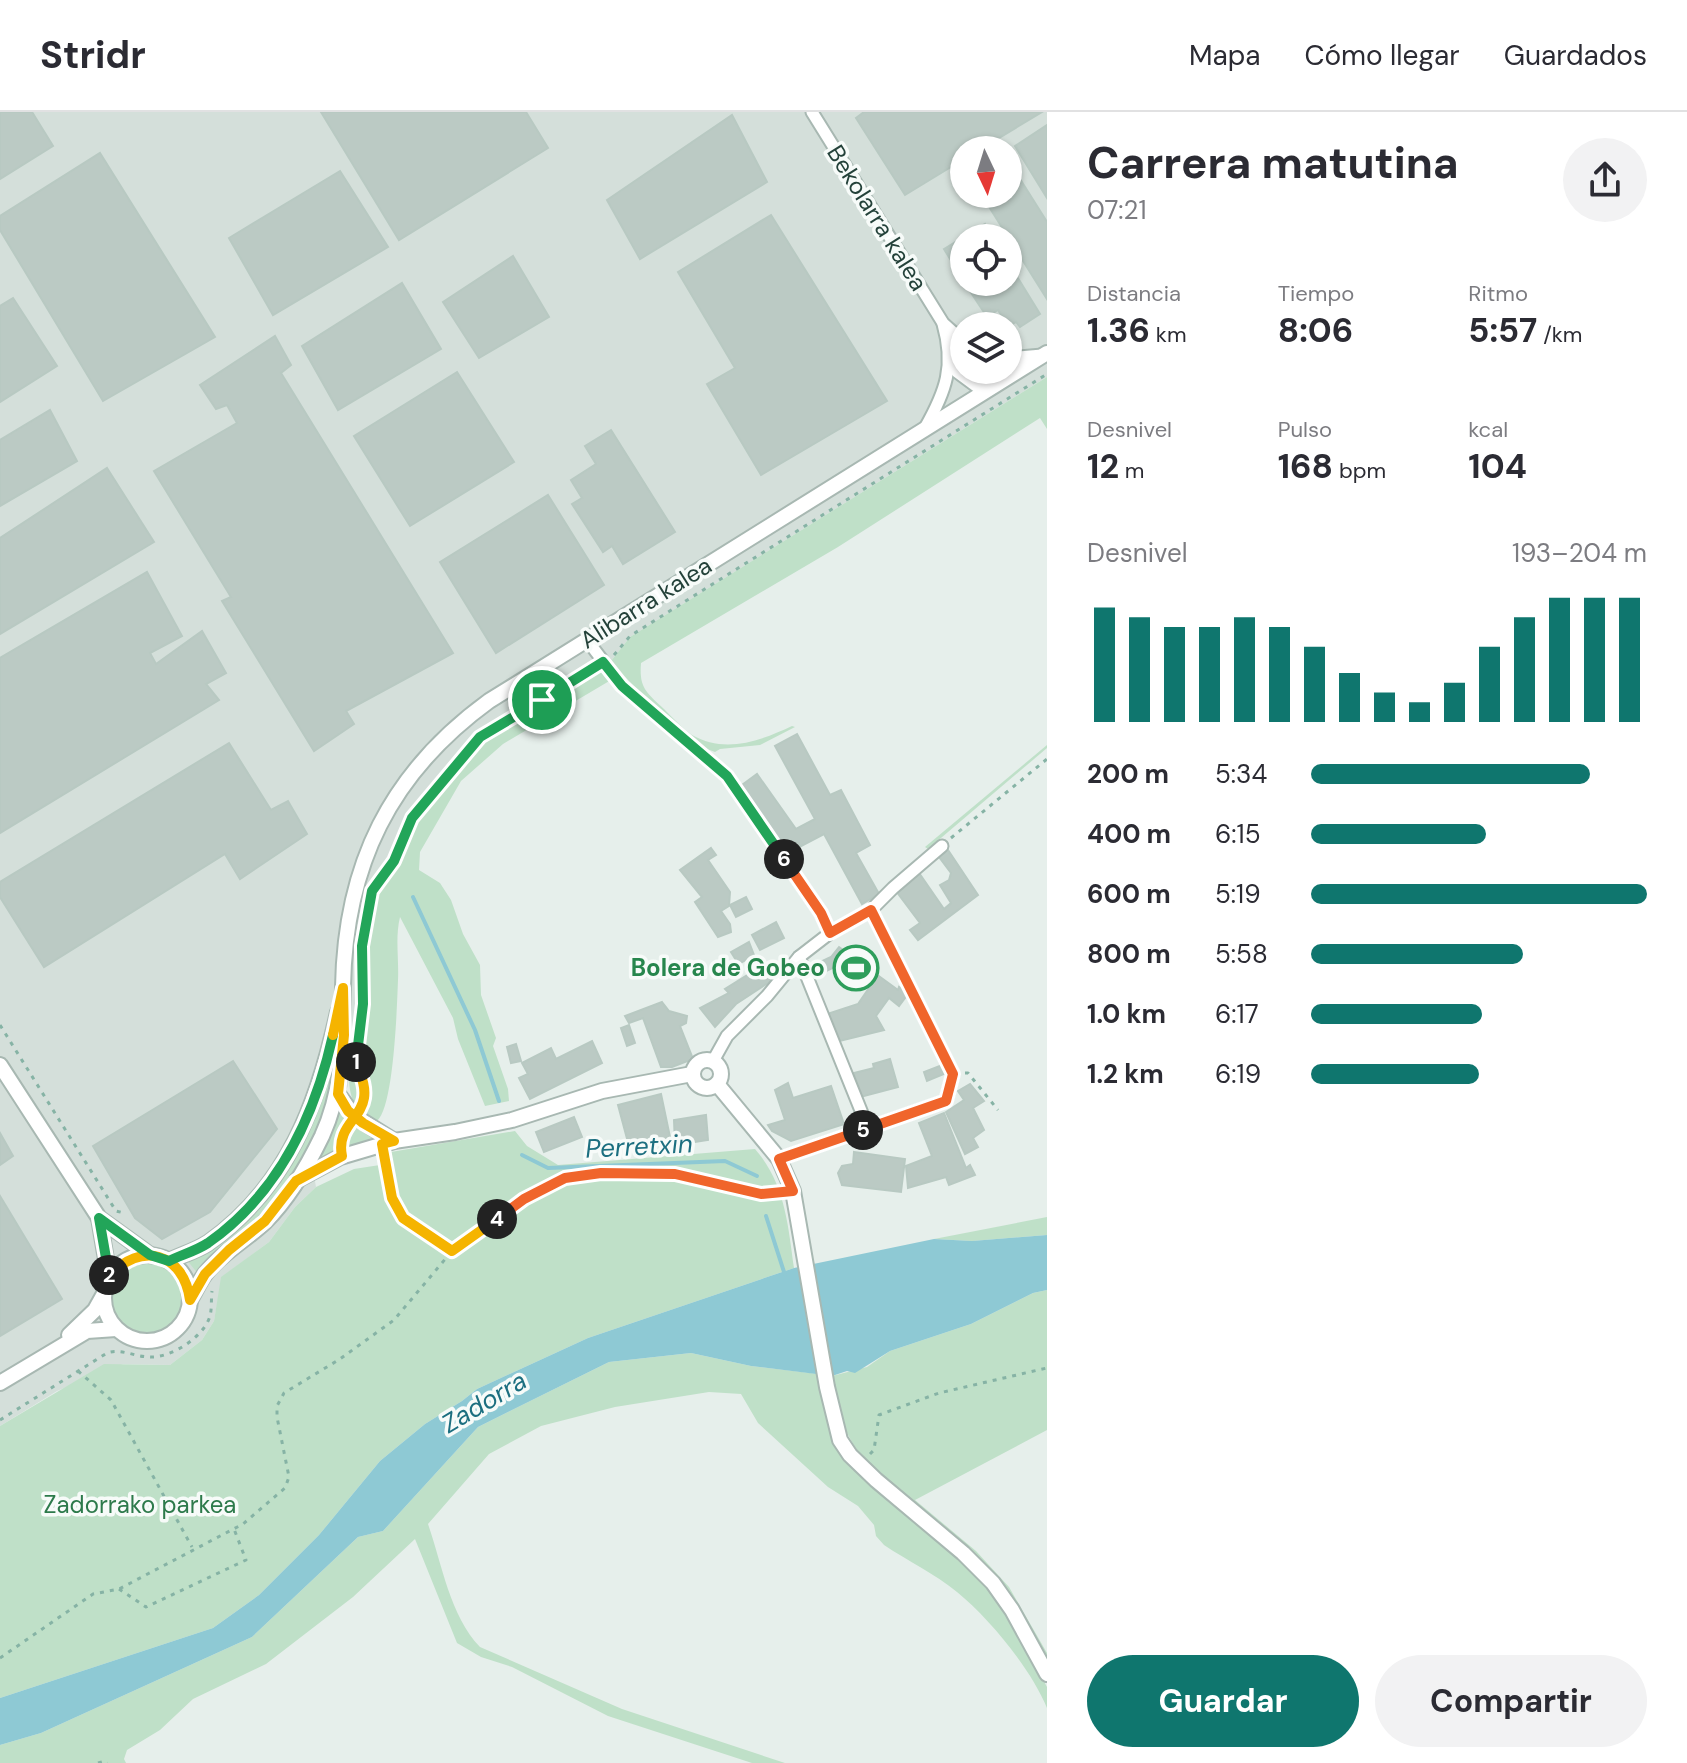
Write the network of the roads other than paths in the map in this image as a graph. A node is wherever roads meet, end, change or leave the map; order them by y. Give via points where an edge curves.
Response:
1 (812, 112) edge
2 (943, 323) junction
3 (950, 329) edge
4 (1047, 354) edge
5 (1022, 357) edge
6 (949, 361) junction
7 (983, 384) edge
8 (984, 392) junction
9 (923, 431) junction
10 (587, 640) junction
11 (942, 846) road end
12 (871, 910) junction
13 (830, 933) junction
14 (799, 957) junction
15 (343, 988) junction
16 (713, 1061) junction
17 (0, 1065) edge
18 (692, 1074) junction
19 (717, 1084) junction
20 (338, 1094) junction
21 (868, 1128) junction
22 (388, 1143) junction
23 (779, 1159) junction
24 (296, 1181) junction
25 (99, 1218) junction
26 (150, 1255) junction
27 (169, 1261) junction
28 (109, 1277) junction
29 (104, 1294) junction
30 (190, 1300) junction
31 (116, 1329) junction
32 (58, 1347) junction
33 (0, 1383) edge
34 (1047, 1674) edge

1 - 2 street, Bekolarra kalea
2 - 3 street, Bekolarra kalea
2 - 6 street, Bekolarra kalea
4 - 5 street
4 - 8 street, Alibarra kalea
6 - 8 street
6 - 9 street, Bekolarra kalea via 943,393
7 - 8 street
8 - 9 street, Alibarra kalea
9 - 10 street, Alibarra kalea
10 - 13 street via 622,686 727,776
10 - 15 street, Alibarra kalea via 459,724 399,791 361,865 346,935
11 - 12 street
12 - 13 street
12 - 21 street via 953,1074 946,1101
13 - 14 street
14 - 16 street via 727,1036
14 - 21 street
15 - 20 street, Alibarra kalea
15 - 27 street, Alibarra kalea via 317,1096 280,1172 248,1209 206,1244
16 - 18 street via 703,1060
16 - 19 street via 721,1071
17 - 25 street
18 - 19 street via 701,1088
18 - 22 street via 602,1091 512,1120
19 - 23 street
20 - 22 street via 354,1116
20 - 24 street, Alibarra kalea
21 - 23 street
22 - 24 street via 342,1156
23 - 34 street via 793,1191 840,1440 858,1464 993,1583
24 - 30 street, Alibarra kalea via 265,1221 205,1274
25 - 26 street
25 - 28 street
26 - 27 street
26 - 28 street via 120,1264
27 - 30 street via 188,1285
28 - 29 street
29 - 31 street via 104,1307
29 - 32 street
30 - 31 street via 182,1323 162,1338 138,1340
31 - 32 street via 87,1331
32 - 33 street

